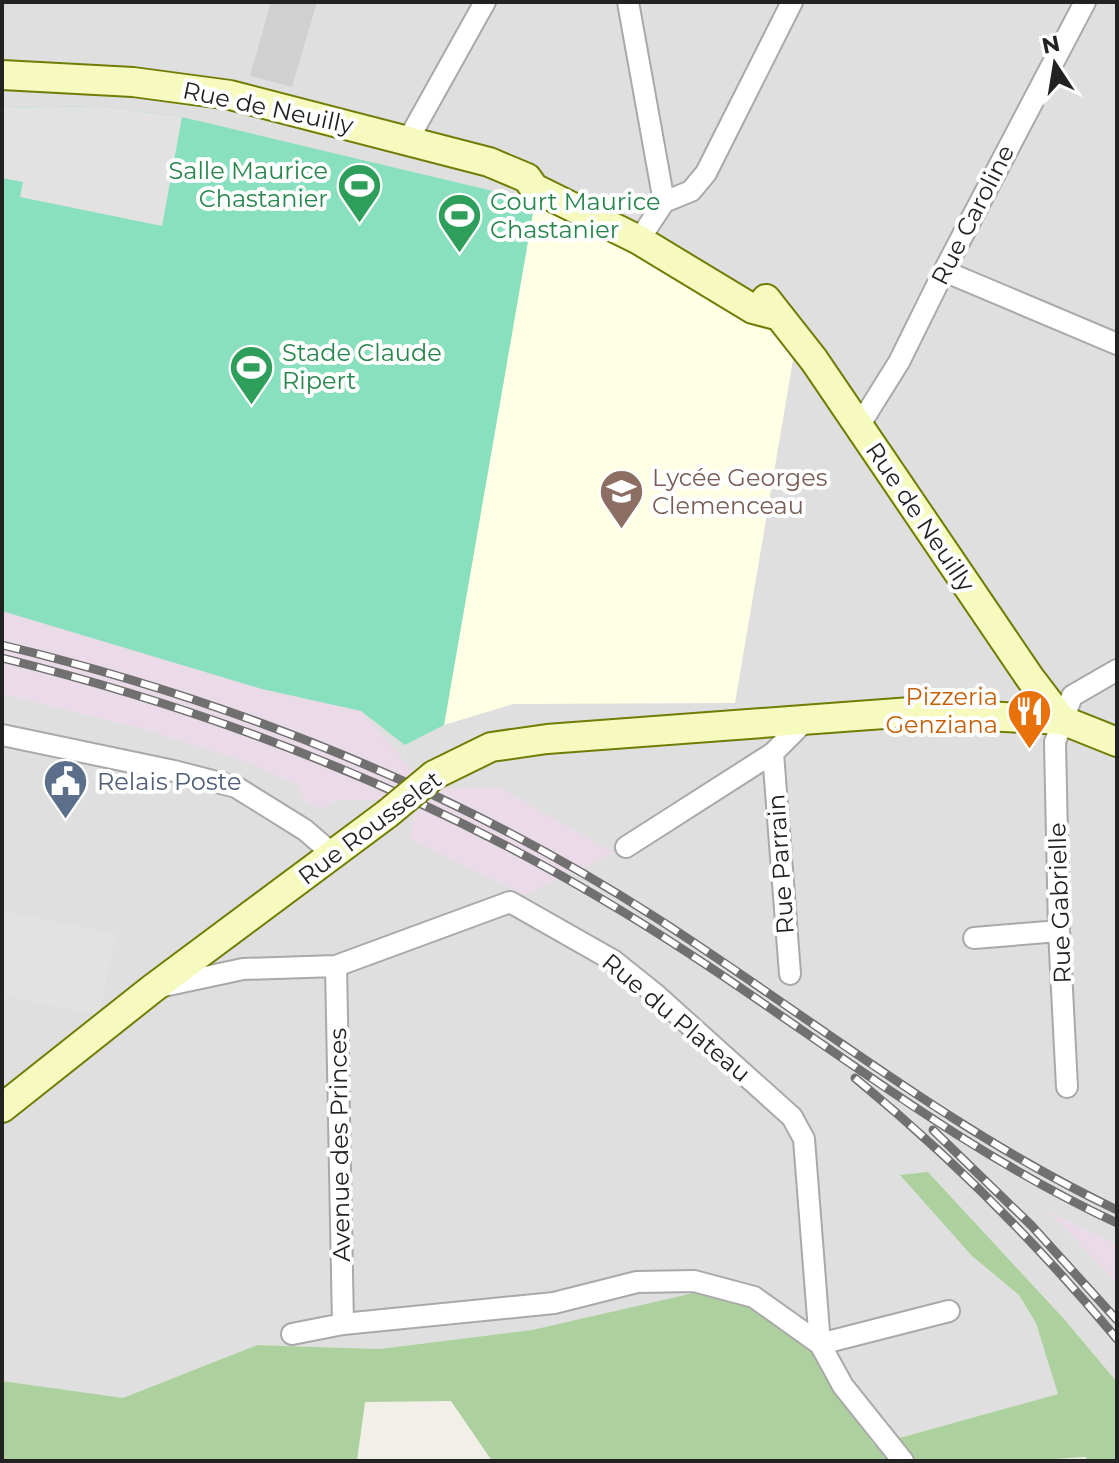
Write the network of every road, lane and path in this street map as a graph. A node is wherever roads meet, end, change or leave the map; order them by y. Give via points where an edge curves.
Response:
1 (485, 2) edge
2 (628, 2) edge
3 (792, 2) edge
4 (1085, 2) edge
5 (2, 75) edge
6 (408, 140) junction
7 (664, 202) junction
8 (644, 233) junction
9 (944, 271) junction
10 (1117, 344) edge
11 (859, 426) junction
12 (1117, 670) edge
13 (806, 720) junction
14 (1062, 720) junction
15 (2, 735) edge
16 (1117, 742) edge
17 (773, 753) junction
18 (626, 847) dead end
19 (334, 855) junction
20 (1059, 931) junction
21 (974, 938) dead end
22 (336, 966) junction
23 (790, 974) dead end
24 (152, 989) junction
25 (1067, 1087) dead end
26 (2, 1108) edge
27 (949, 1311) dead end
28 (343, 1324) junction
29 (292, 1334) dead end
30 (820, 1344) junction
31 (903, 1461) edge

1 - 6 street
2 - 7 street
3 - 7 street via 706,173 691,191
4 - 9 street, Rue Caroline
5 - 6 main road, Rue de Neuilly via 133,82 230,95
6 - 8 main road, Rue de Neuilly via 489,162 527,178 534,188
7 - 8 street
8 - 11 main road, Rue de Neuilly via 763,295
9 - 10 street
9 - 11 street, Rue Caroline via 899,362
11 - 14 main road, Rue de Neuilly
12 - 14 street via 1072,696
13 - 14 main road, Rue Rousselet via 911,712
13 - 17 street
13 - 19 main road, Rue Rousselet, bridge via 491,747 434,775
14 - 16 main road
14 - 20 street, Rue Gabrielle via 1055,742
15 - 19 street via 236,787 305,830
17 - 18 street
17 - 23 street, Rue Parrain
19 - 24 main road, Rue Rousselet
20 - 21 street
20 - 25 street, Rue Gabrielle
22 - 24 street, Rue du Plateau via 243,969
22 - 28 street, Avenue des Princes
22 - 30 street, Rue du Plateau via 510,902 614,961 792,1117 804,1139
24 - 26 main road, Rue Rousselet
27 - 30 street
28 - 29 street
28 - 30 street via 554,1303 637,1282 694,1281 754,1297
30 - 31 street via 843,1386

